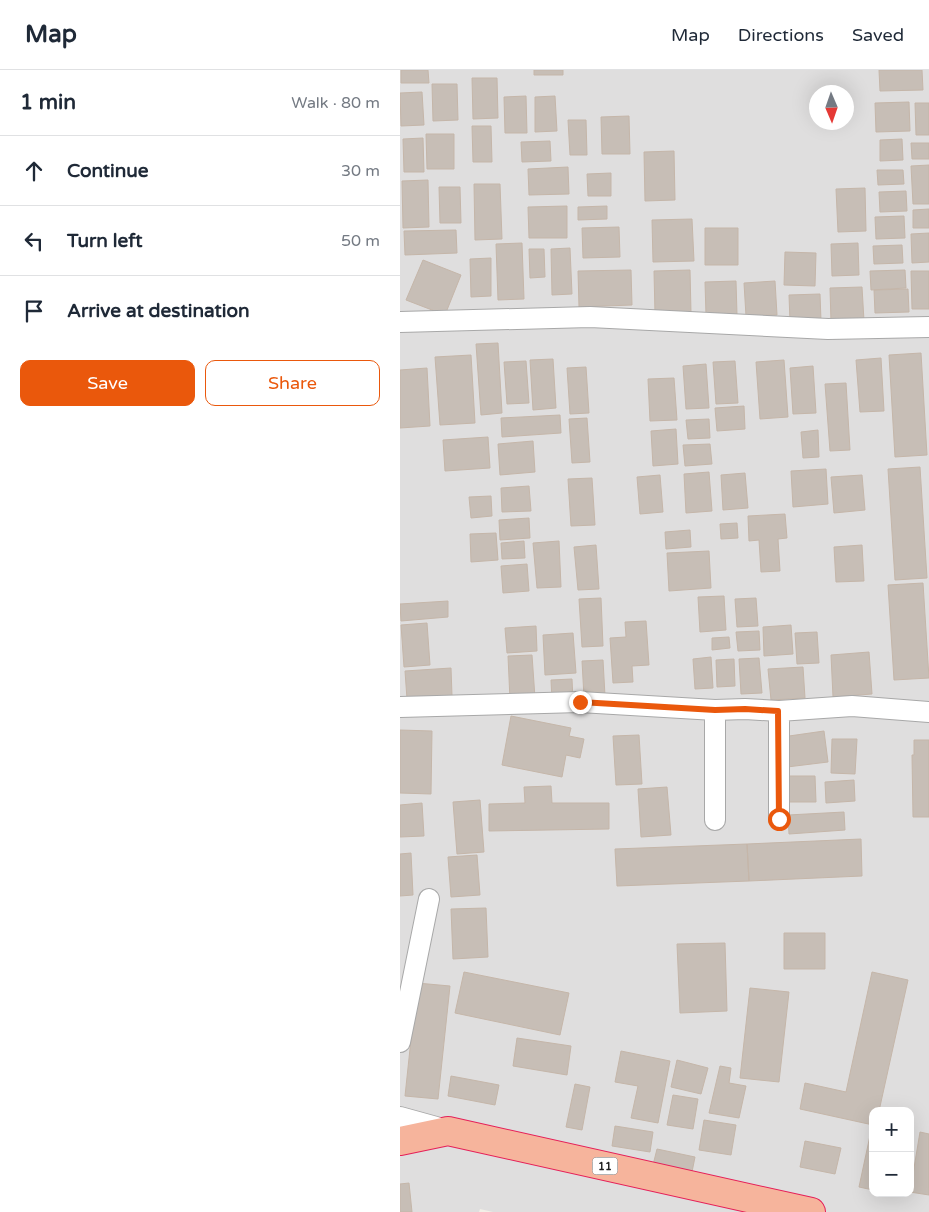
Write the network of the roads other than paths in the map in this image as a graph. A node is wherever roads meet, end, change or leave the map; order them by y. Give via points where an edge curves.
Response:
1 (400, 322) edge
2 (929, 327) edge
3 (400, 707) edge
4 (715, 710) junction
5 (778, 711) junction
6 (929, 712) edge
7 (779, 819) dead end
8 (715, 820) dead end
9 (429, 898) dead end
10 (400, 1042) edge
11 (400, 1117) edge
12 (448, 1131) junction
13 (400, 1141) edge
14 (811, 1212) edge

1 - 2 street via 590,317 828,329
3 - 4 street via 580,702
4 - 5 street
4 - 8 street
5 - 6 street via 852,706
5 - 7 street
9 - 10 street
11 - 12 street
12 - 13 highway, 11
12 - 14 highway, 11

